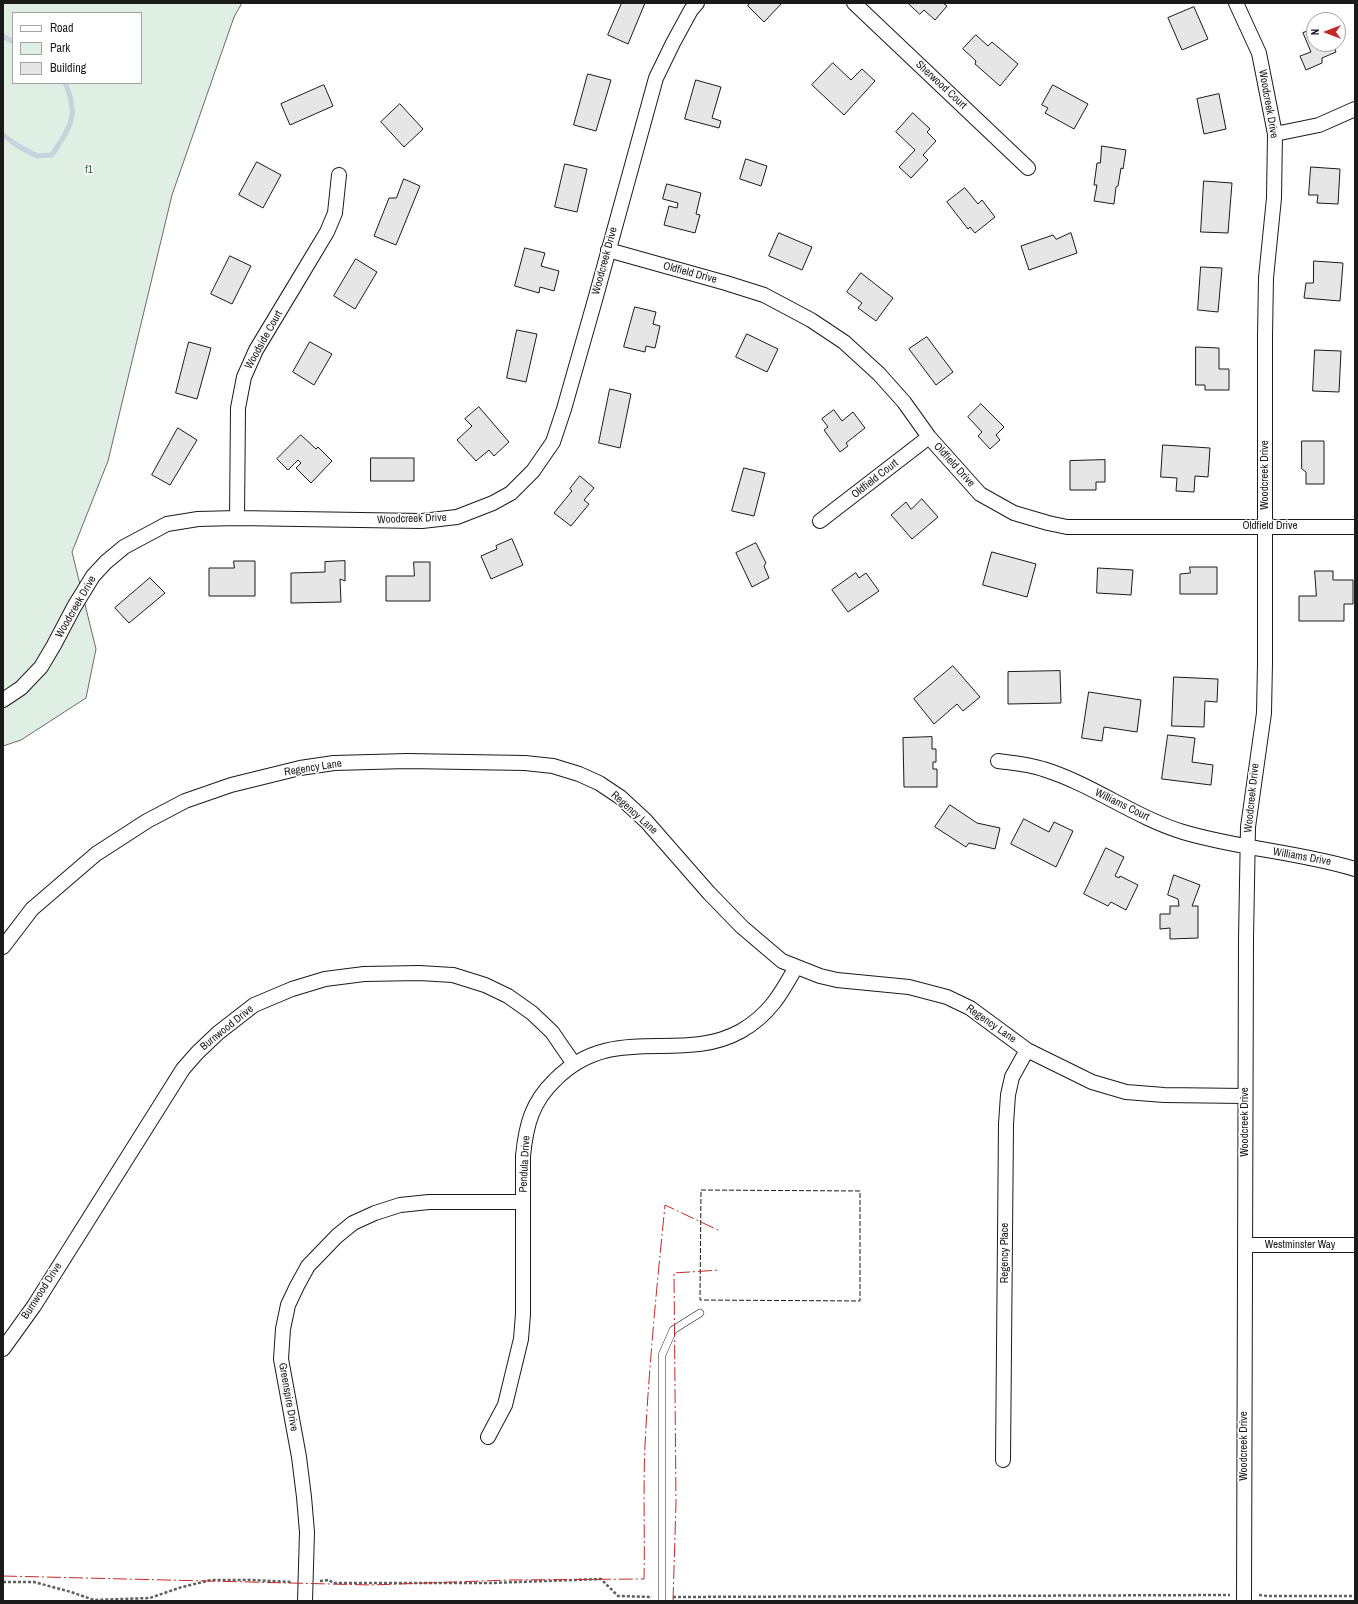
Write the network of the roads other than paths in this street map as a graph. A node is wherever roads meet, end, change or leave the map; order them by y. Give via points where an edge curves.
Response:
1 (697, 3) edge
2 (854, 3) edge
3 (1236, 3) edge
4 (1355, 110) edge
5 (1275, 134) junction
6 (1028, 168) dead end
7 (339, 175) dead end
8 (608, 250) junction
9 (929, 437) junction
10 (237, 518) junction
11 (820, 521) dead end
12 (1265, 526) junction
13 (1355, 527) edge
14 (3, 700) edge
15 (998, 761) dead end
16 (1248, 848) junction
17 (1355, 869) edge
18 (3, 947) edge
19 (796, 967) junction
20 (1027, 1050) junction
21 (574, 1064) junction
22 (1245, 1096) junction
23 (523, 1202) junction
24 (1245, 1245) junction
25 (1355, 1245) edge
26 (700, 1313) dead end
27 (3, 1349) edge
28 (488, 1437) dead end
29 (1003, 1460) dead end
30 (1244, 1598) edge
31 (662, 1599) edge
32 (306, 1601) edge

1 - 8 street, Woodcreek Drive via 656,78
2 - 6 street, Sherwood Court
3 - 5 street, Woodcreek Drive via 1259,54
4 - 5 street via 1319,125
5 - 12 street, Woodcreek Drive via 1274,198 1266,278
7 - 10 street, Woodside Court via 335,213 308,264 256,350 244,377 238,408
8 - 9 street, Oldfield Drive via 764,295 811,320 844,342 879,374 904,402
8 - 10 street, Woodcreek Drive via 553,442 533,471 511,493 457,517 422,521
9 - 11 street, Oldfield Court
9 - 12 street, Oldfield Drive via 980,494 1014,513 1048,523 1067,526
10 - 14 street, Woodcreek Drive via 198,519 166,524 124,547 93,576 41,667 21,688
12 - 13 street, Oldfield Drive
12 - 16 street, Woodcreek Drive via 1264,713 1248,827
15 - 16 street, Williams Court via 1042,768 1182,832
16 - 17 street, Williams Drive via 1336,863
16 - 22 street, Woodcreek Drive
18 - 19 street, Regency Lane via 32,909 96,854 147,821 186,801 300,768 334,763 525,763 553,766 578,774 599,783 620,797 646,821 742,927 782,961
19 - 20 street, Regency Lane via 837,980 909,987 930,992 970,1008
19 - 21 street, Pendula Drive via 776,1001 741,1031 710,1043 616,1048 598,1052
20 - 22 street, Regency Lane via 1092,1082 1126,1092
20 - 29 street, Regency Place via 1012,1077 1006,1124
21 - 23 street, Pendula Drive via 547,1088 530,1117 525,1137
21 - 27 street, Burnwood Drive via 552,1032 508,996 485,985 453,975 364,974 326,979 292,989 254,1005 218,1033 183,1069 34,1306
22 - 24 street, Woodcreek Drive
23 - 28 street, Pendula Drive via 521,1339 505,1405
23 - 32 street, Greenspire Drive via 429,1202 400,1205 354,1223 337,1236 308,1266 288,1305 281,1359 304,1497 307,1532
24 - 25 street, Westminster Way
24 - 30 street, Woodcreek Drive
26 - 31 lane via 673,1330 662,1355

